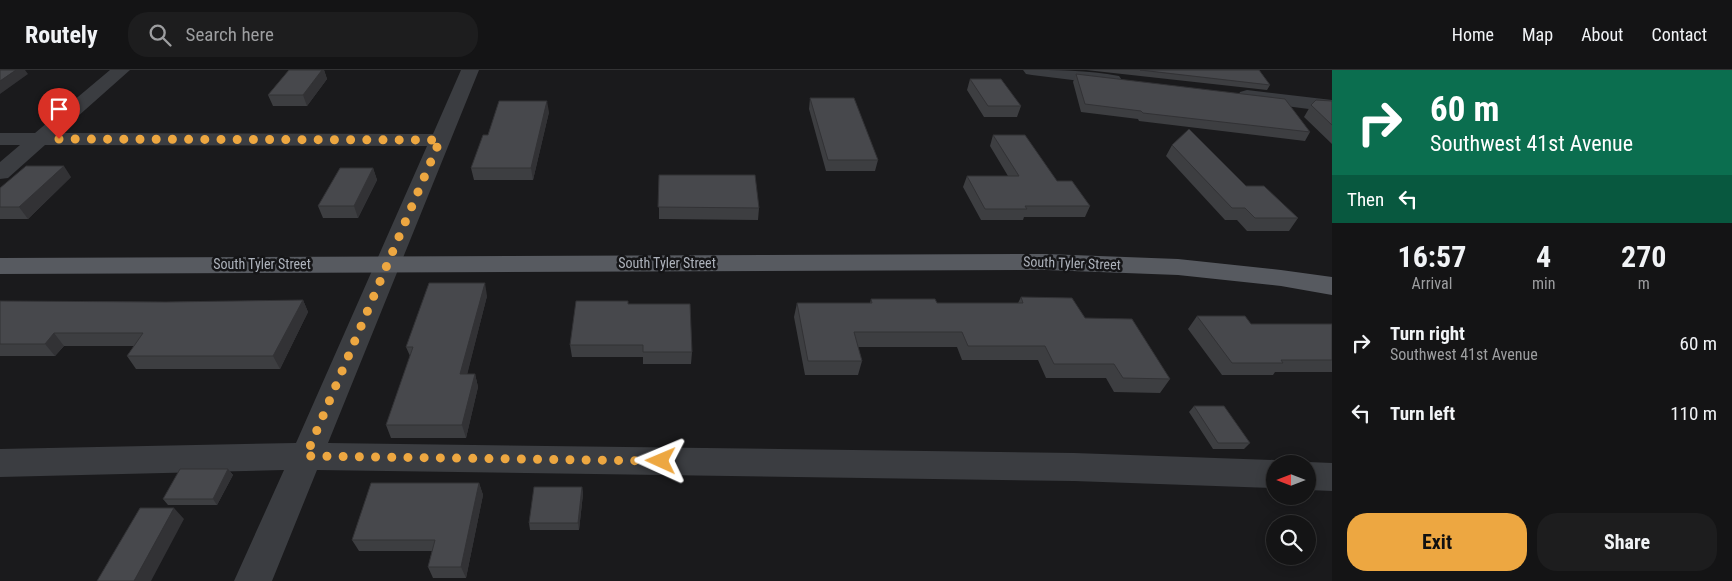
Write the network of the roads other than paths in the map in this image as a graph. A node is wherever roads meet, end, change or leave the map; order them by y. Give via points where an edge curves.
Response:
1 (121, 70) edge
2 (470, 70) edge
3 (1032, 70) edge
4 (1129, 82) edge
5 (1226, 93) edge
6 (1332, 106) edge
7 (0, 139) edge
8 (40, 139) junction
9 (440, 140) junction
10 (0, 173) edge
11 (388, 264) junction
12 (0, 266) edge
13 (1332, 286) edge
14 (306, 456) junction
15 (0, 463) edge
16 (1266, 474) edge
17 (1316, 476) edge
18 (1332, 477) edge
19 (253, 581) edge

1 - 8 street
2 - 9 street
3 - 4 street
5 - 6 street
7 - 8 street
8 - 9 street
8 - 10 street
9 - 11 street
11 - 12 main road, South Tyler Street
11 - 13 main road, South Tyler Street via 1046,262 1178,267
11 - 14 street
14 - 15 street
14 - 16 street via 1074,466
14 - 19 street
17 - 18 street

